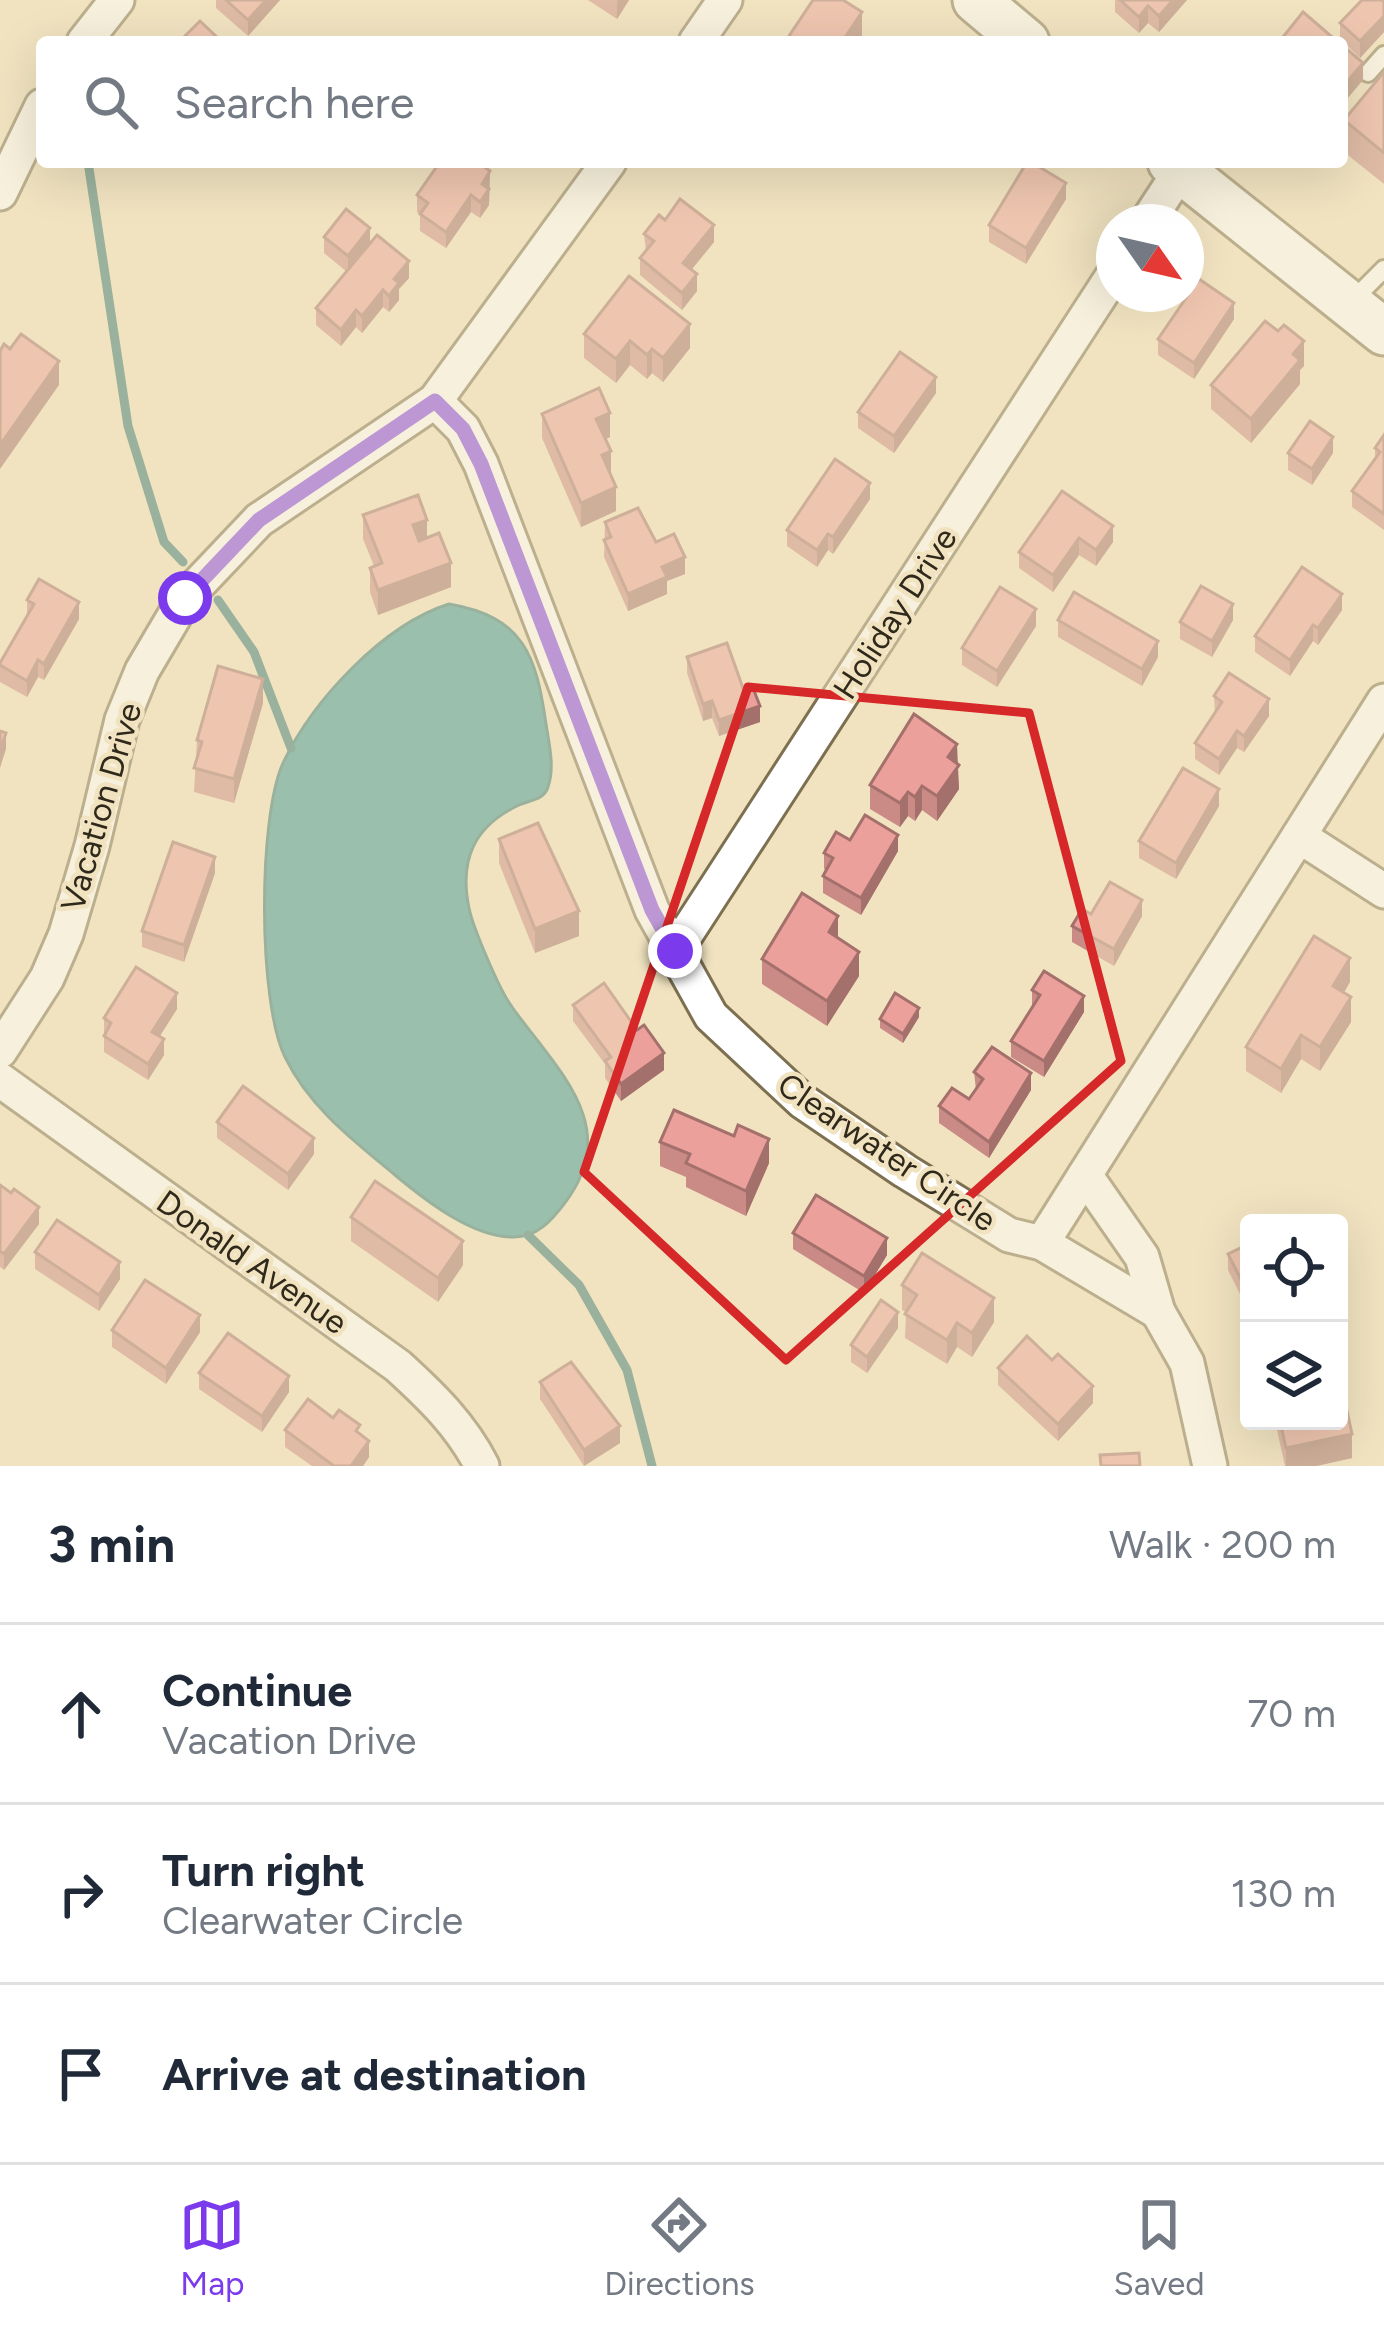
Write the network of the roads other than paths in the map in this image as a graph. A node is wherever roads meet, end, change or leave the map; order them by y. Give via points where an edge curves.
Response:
1 (117, 0) edge
2 (725, 0) edge
3 (976, 0) edge
4 (89, 36) edge
5 (700, 36) edge
6 (1019, 36) edge
7 (1384, 55) edge
8 (1368, 73) edge
9 (36, 118) edge
10 (605, 168) edge
11 (1175, 168) edge
12 (1179, 168) edge
13 (0, 193) edge
14 (1156, 204) edge
15 (1384, 269) edge
16 (1096, 302) edge
17 (1367, 318) edge
18 (435, 401) junction
19 (1384, 701) edge
20 (1299, 836) junction
21 (1384, 892) edge
22 (675, 951) junction
23 (0, 1051) edge
24 (0, 1080) edge
25 (1084, 1175) junction
26 (1042, 1243) junction
27 (1158, 1312) junction
28 (482, 1466) edge
29 (1210, 1466) edge

1 - 4 street
2 - 5 street
3 - 6 street
7 - 8 lane
9 - 13 street
10 - 18 street, Vacation Drive
11 - 14 street
12 - 17 street
15 - 17 lane
16 - 22 street, Holiday Drive
18 - 22 street, Clearwater Circle via 463,429 481,464 652,910
18 - 23 street, Vacation Drive via 259,520 177,610 122,720 60,949
19 - 20 street
20 - 21 street
20 - 25 street
22 - 26 street, Clearwater Circle via 711,1016 802,1101 1009,1235
24 - 28 street, Donald Avenue via 398,1366 445,1409
25 - 26 street
25 - 27 street via 1142,1257
26 - 27 street, Clearwater Circle
27 - 29 street via 1187,1363

